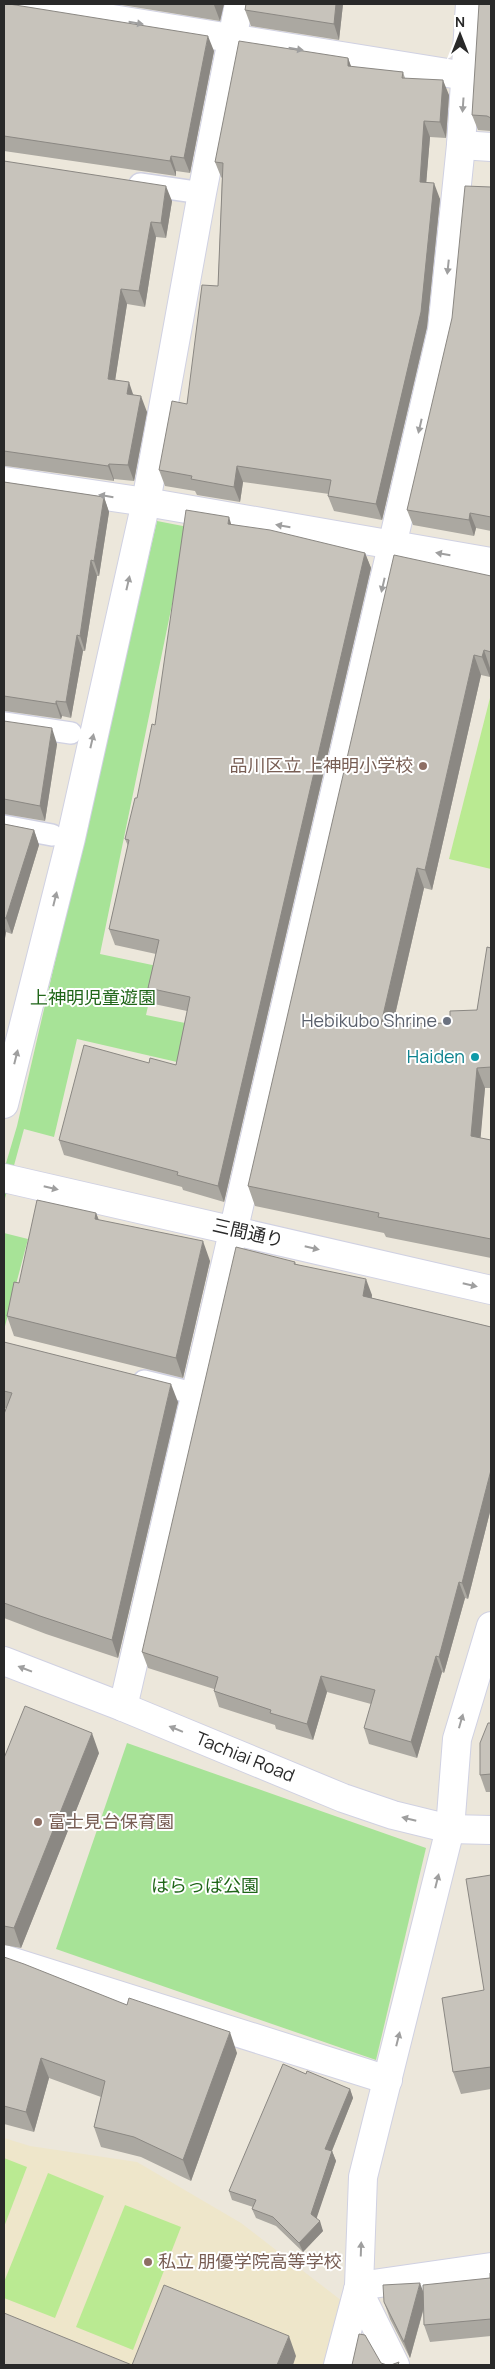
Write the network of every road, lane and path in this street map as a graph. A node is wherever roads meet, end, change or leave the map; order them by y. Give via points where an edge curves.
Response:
1 (19, 4) edge
2 (239, 4) edge
3 (470, 4) edge
4 (101, 10) edge
5 (232, 38) junction
6 (466, 76) junction
7 (461, 145) junction
8 (491, 147) edge
9 (117, 180) edge
10 (202, 193) junction
11 (4, 481) edge
12 (146, 502) junction
13 (392, 545) junction
14 (491, 562) edge
15 (4, 723) edge
16 (71, 733) dead end
17 (4, 826) edge
18 (52, 835) dead end
19 (4, 1104) edge
20 (4, 1178) edge
21 (233, 1229) junction
22 (491, 1290) edge
23 (130, 1377) edge
24 (197, 1394) junction
25 (491, 1626) edge
26 (4, 1661) edge
27 (123, 1707) junction
28 (450, 1829) junction
29 (491, 1830) edge
30 (4, 1959) edge
31 (388, 2080) junction
32 (491, 2266) edge
33 (359, 2288) junction
34 (338, 2365) edge
35 (395, 2365) edge

1 - 4 street
2 - 5 street
3 - 6 street
4 -> 5 street
5 -> 6 street
5 - 10 street
6 -> 7 street
7 - 8 street
7 -> 13 street via 442,330
9 - 10 lane
10 - 12 street
12 -> 11 street
13 -> 12 street
19 -> 12 street via 71,838
14 -> 13 street
13 -> 21 street
15 - 16 lane
17 - 18 lane
20 -> 21 street, 三間通り
21 -> 22 street, 三間通り
21 - 24 street
23 - 24 lane
24 - 27 street
28 -> 25 street via 457,1739
27 -> 26 street, Tachiai Road
28 -> 27 street, Tachiai Road via 392,1815 343,1798
28 - 29 street, Tachiai Road
31 -> 28 street
30 - 31 street
33 -> 31 street via 363,2177
32 - 33 street
33 - 34 street
33 - 35 street

